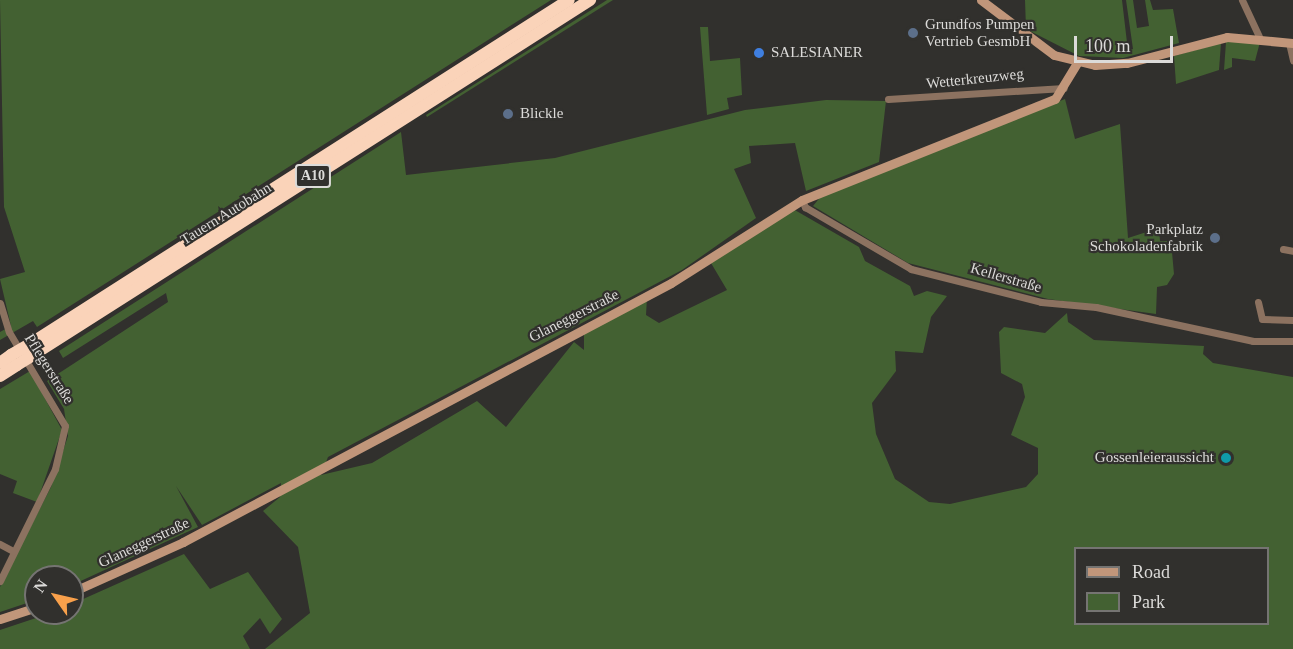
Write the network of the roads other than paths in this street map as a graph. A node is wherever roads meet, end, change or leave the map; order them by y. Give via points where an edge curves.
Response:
1 (568, 0) edge
2 (591, 0) edge
3 (981, 0) edge
4 (1242, 0) edge
5 (1259, 36) junction
6 (1291, 43) edge
7 (1293, 61) edge
8 (1077, 63) junction
9 (1065, 88) junction
10 (888, 99) dead end
11 (802, 200) junction
12 (1283, 249) dead end
13 (1293, 251) edge
14 (1257, 302) dead end
15 (0, 303) edge
16 (1293, 320) edge
17 (1293, 341) edge
18 (33, 348) junction
19 (14, 360) junction
20 (0, 363) edge
21 (0, 376) edge
22 (0, 544) edge
23 (13, 551) junction
24 (0, 581) edge
25 (84, 587) edge
26 (24, 611) edge
27 (0, 619) edge

1 - 18 highway, Tauern Autobahn / A10
2 - 18 highway, Tauern Autobahn / A10
3 - 8 street via 1037,44
4 - 5 street
5 - 6 street
5 - 8 street via 1227,37 1127,63
6 - 7 street
8 - 9 street, Glaneggerstraße
9 - 10 street, Wetterkreuzweg
9 - 11 street, Glaneggerstraße via 1047,104
11 - 17 street, Kellerstraße via 805,207 911,269 1041,302 1096,307 1252,341
11 - 25 street, Glaneggerstraße via 671,282 183,542
12 - 13 street
14 - 16 street via 1262,319
15 - 23 street, Pflegerstraße via 9,332 65,426 55,469
18 - 19 highway, Tauern Autobahn / A10, bridge
19 - 20 highway, Tauern Autobahn / A10
19 - 21 highway, Tauern Autobahn / A10
22 - 23 street
23 - 24 street, Pflegerstraße
26 - 27 street

